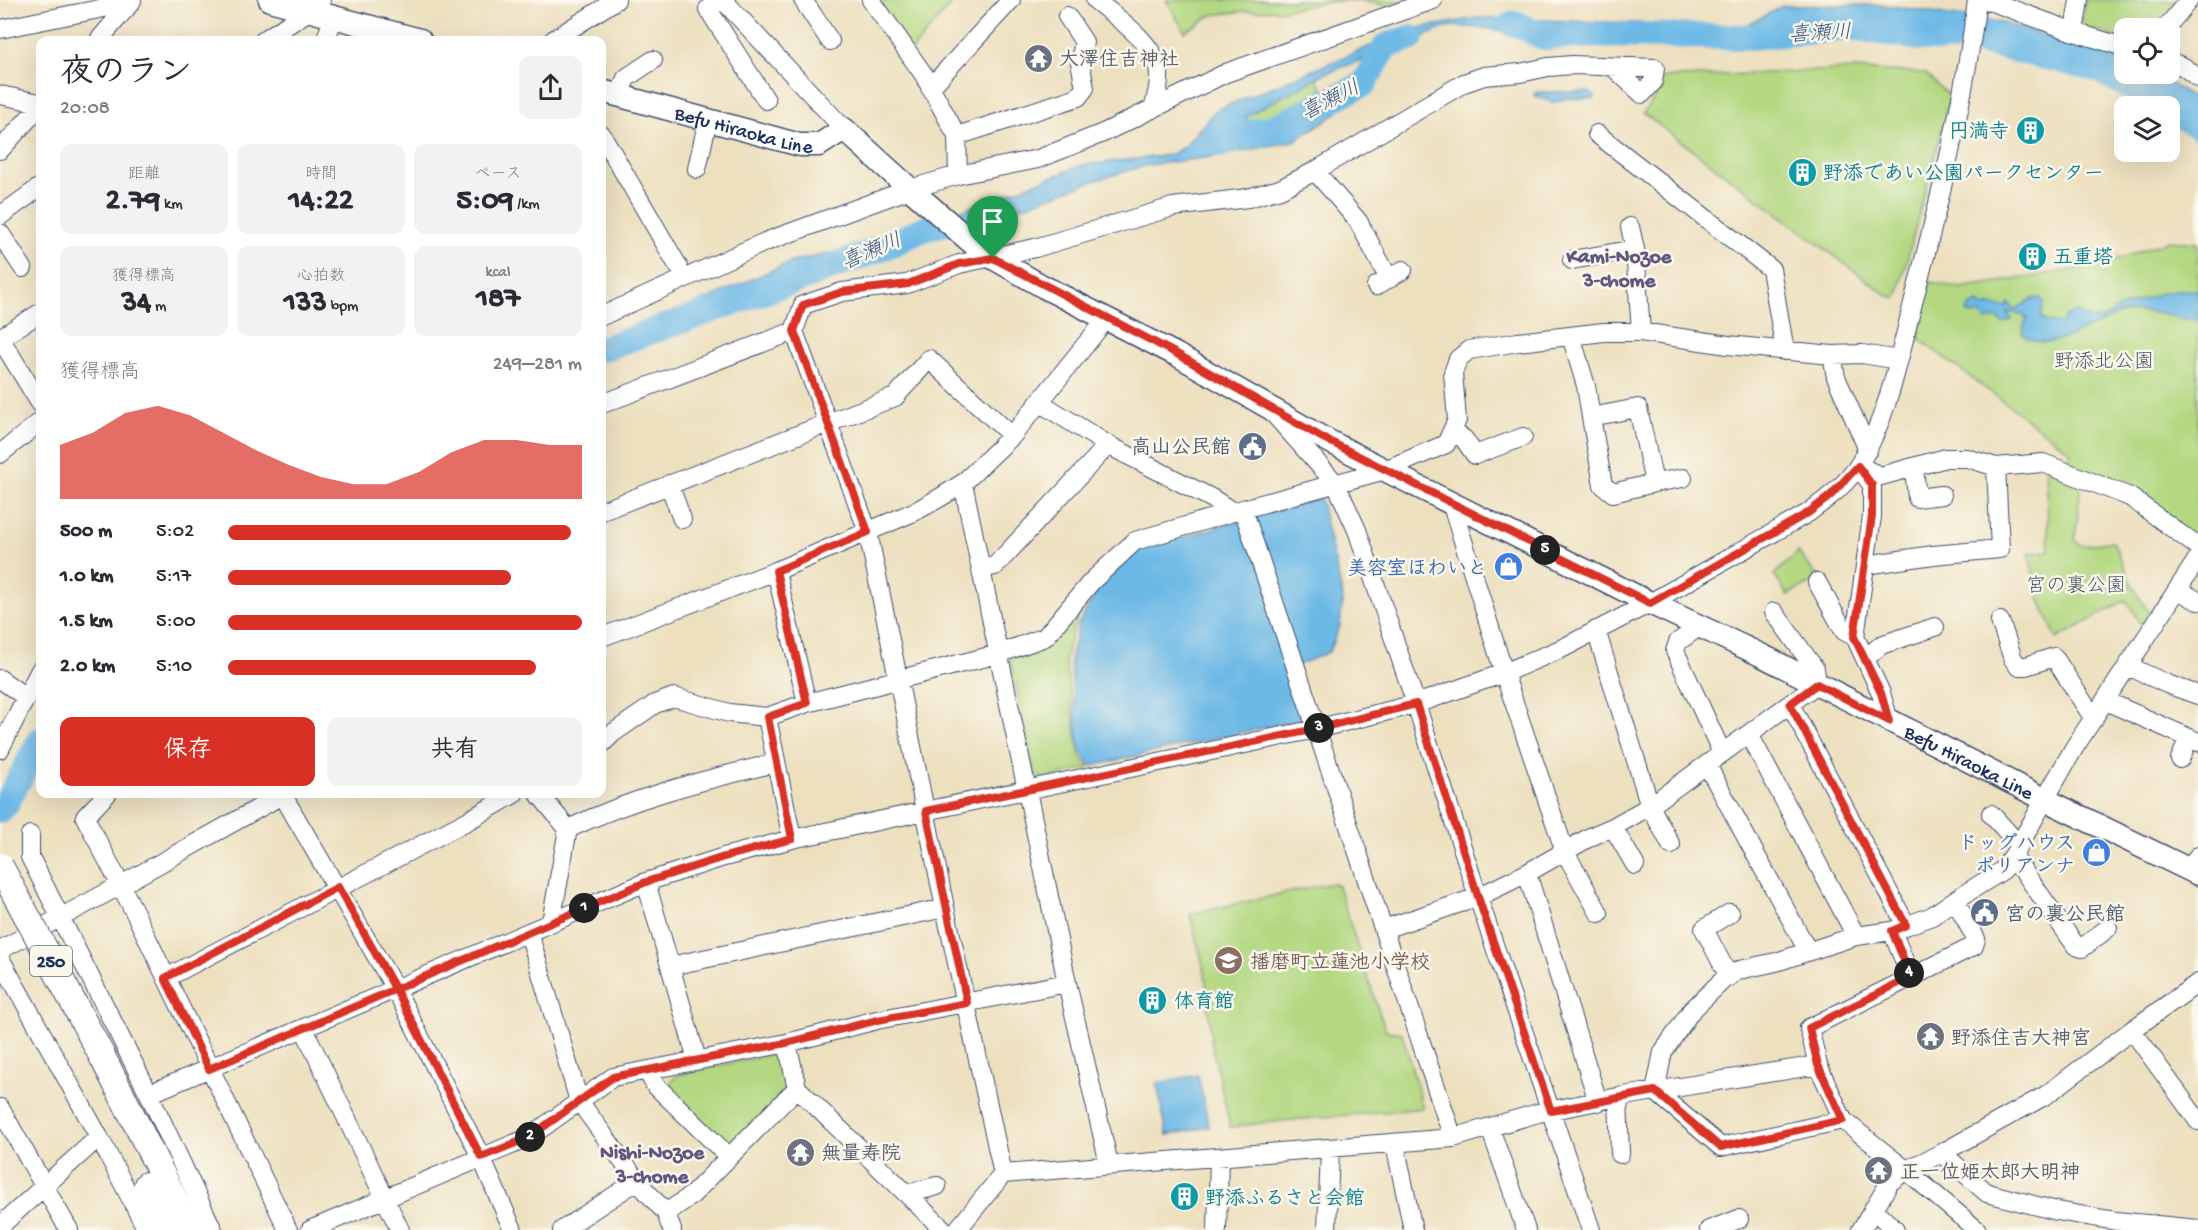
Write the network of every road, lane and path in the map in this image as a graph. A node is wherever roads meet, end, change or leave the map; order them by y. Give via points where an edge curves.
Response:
1 (270, 0) edge
2 (718, 0) edge
3 (723, 0) edge
4 (803, 0) edge
5 (871, 0) edge
6 (1011, 0) edge
7 (1095, 0) edge
8 (1433, 0) edge
9 (2079, 0) edge
10 (2189, 0) edge
11 (1980, 2) edge
12 (605, 3) edge
13 (129, 4) edge
14 (321, 10) edge
15 (1067, 15) dead end
16 (2174, 18) edge
17 (0, 29) edge
18 (2074, 32) junction
19 (102, 36) edge
20 (272, 36) edge
21 (324, 36) edge
22 (407, 36) edge
23 (559, 36) edge
24 (830, 41) dead end
25 (2114, 44) edge
26 (654, 60) dead end
27 (2180, 65) edge
28 (1613, 67) dead end
29 (2198, 78) edge
30 (930, 88) junction
31 (610, 93) edge
32 (0, 95) edge
33 (766, 100) dead end
34 (36, 104) edge
35 (1154, 107) junction
36 (36, 110) edge
37 (708, 119) junction
38 (844, 129) junction
39 (1597, 134) dead end
40 (957, 136) junction
41 (606, 142) edge
42 (0, 150) edge
43 (697, 169) dead end
44 (1315, 171) junction
45 (958, 175) junction
46 (36, 190) edge
47 (914, 193) junction
48 (0, 216) edge
49 (1630, 226) dead end
50 (0, 233) edge
51 (1635, 249) junction
52 (986, 253) junction
53 (1572, 260) dead end
54 (678, 266) dead end
55 (23, 268) dead end
56 (1389, 278) dead end
57 (606, 314) edge
58 (36, 316) edge
59 (1107, 318) junction
60 (794, 331) junction
61 (1641, 332) junction
62 (1571, 336) junction
63 (1, 341) edge
64 (1785, 351) junction
65 (1832, 355) junction
66 (1899, 360) junction
67 (36, 397) edge
68 (606, 402) edge
69 (1039, 402) junction
70 (1266, 405) junction
71 (1591, 417) junction
72 (830, 423) junction
73 (36, 425) edge
74 (1453, 432) junction
75 (1012, 436) junction
76 (1523, 436) dead end
77 (1108, 445) junction
78 (1868, 450) junction
79 (0, 454) edge
80 (1858, 466) junction
81 (1996, 467) junction
82 (1914, 468) junction
83 (1385, 471) junction
84 (1683, 478) dead end
85 (963, 483) junction
86 (1654, 483) junction
87 (669, 484) junction
88 (1336, 484) junction
89 (1942, 495) dead end
90 (1451, 502) junction
91 (606, 509) edge
92 (1238, 511) junction
93 (682, 519) dead end
94 (868, 532) junction
95 (2198, 547) edge
96 (2198, 558) edge
97 (1866, 565) junction
98 (982, 569) junction
99 (776, 571) junction
100 (1817, 582) dead end
101 (2178, 590) junction
102 (2198, 601) edge
103 (1650, 603) junction
104 (1774, 612) dead end
105 (1700, 626) junction
106 (1935, 627) dead end
107 (1596, 630) junction
108 (2000, 633) dead end
109 (606, 635) edge
110 (1854, 637) junction
111 (998, 654) junction
112 (1865, 659) junction
113 (2128, 666) junction
114 (1504, 673) junction
115 (0, 679) edge
116 (36, 679) edge
117 (900, 679) junction
118 (1817, 684) junction
119 (2198, 695) edge
120 (27, 698) junction
121 (2106, 701) junction
122 (807, 703) junction
123 (1416, 704) junction
124 (1790, 704) junction
125 (768, 717) junction
126 (2094, 719) junction
127 (1889, 721) junction
128 (1316, 729) junction
129 (1749, 734) junction
130 (606, 740) edge
131 (2193, 740) edge
132 (0, 749) edge
133 (1722, 753) junction
134 (2180, 759) dead end
135 (776, 763) junction
136 (1707, 765) junction
137 (1027, 790) junction
138 (103, 798) edge
139 (276, 798) edge
140 (285, 798) edge
141 (507, 798) edge
142 (545, 798) edge
143 (2044, 799) junction
144 (1650, 806) junction
145 (926, 811) junction
146 (1991, 814) dead end
147 (1613, 827) junction
148 (568, 829) junction
149 (30, 835) dead end
150 (792, 839) junction
151 (1671, 845) dead end
152 (2016, 851) junction
153 (1564, 852) junction
154 (1635, 865) dead end
155 (0, 866) edge
156 (2195, 867) edge
157 (1527, 873) junction
158 (646, 882) junction
159 (121, 885) junction
160 (338, 887) junction
161 (1478, 897) junction
162 (0, 900) edge
163 (1955, 900) junction
164 (945, 909) junction
165 (1599, 913) dead end
166 (1719, 914) dead end
167 (61, 918) junction
168 (551, 922) junction
169 (1899, 928) junction
170 (2108, 928) dead end
171 (1384, 929) junction
172 (529, 933) junction
173 (1856, 936) junction
174 (0, 950) edge
175 (1808, 951) junction
176 (0, 958) edge
177 (670, 966) junction
178 (1729, 977) junction
179 (1911, 977) junction
180 (165, 978) junction
181 (2198, 982) edge
182 (1067, 983) junction
183 (396, 990) junction
184 (967, 1003) junction
185 (304, 1029) junction
186 (2132, 1030) junction
187 (786, 1043) junction
188 (95, 1060) junction
189 (697, 1060) junction
190 (1818, 1065) junction
191 (209, 1069) junction
192 (647, 1071) junction
193 (797, 1088) junction
194 (1655, 1091) junction
195 (149, 1094) junction
196 (1618, 1097) junction
197 (579, 1101) junction
198 (1598, 1102) junction
199 (0, 1108) edge
200 (1551, 1111) junction
201 (1843, 1120) junction
202 (2198, 1121) edge
203 (1490, 1128) junction
204 (99, 1137) junction
205 (1453, 1138) junction
206 (1395, 1143) junction
207 (1330, 1149) junction
208 (1942, 1153) junction
209 (1620, 1154) dead end
210 (481, 1157) junction
211 (729, 1157) junction
212 (1219, 1157) junction
213 (1109, 1164) junction
214 (1906, 1170) junction
215 (1003, 1174) junction
216 (637, 1181) junction
217 (928, 1184) dead end
218 (44, 1187) junction
219 (907, 1194) junction
220 (385, 1198) junction
221 (1873, 1209) junction
222 (1739, 1219) dead end
223 (669, 1221) edge
224 (0, 1226) edge
225 (2193, 1229) edge
226 (69, 1230) edge
227 (147, 1230) edge
228 (169, 1230) edge
229 (190, 1230) edge
230 (213, 1230) edge
231 (288, 1230) edge
232 (310, 1230) edge
233 (400, 1230) edge
234 (513, 1230) edge
235 (562, 1230) edge
236 (944, 1230) edge
237 (957, 1230) edge
238 (1217, 1230) edge
239 (1327, 1230) edge
240 (1413, 1230) edge
241 (1526, 1230) edge
242 (1591, 1230) edge
243 (1709, 1230) edge
244 (1861, 1230) edge
245 (1895, 1230) edge
246 (1977, 1230) edge

1 - 14 main road
2 - 33 street via 708,9
3 - 38 street
4 - 24 street
5 - 30 street
6 - 30 street
7 - 35 street via 1135,33 1154,56 1159,74
8 - 35 street via 1226,73
9 - 18 street
10 - 16 street
11 - 18 street
11 - 66 street via 1938,203
12 - 23 street
13 - 17 street
13 - 19 street
14 - 20 street
14 - 21 street
14 - 22 main road
15 - 40 street via 1084,42 1080,62 1085,88 1078,98
18 - 25 street
26 - 31 street
27 - 29 street
28 - 44 street via 1548,66 1484,76 1464,83
30 - 40 street
31 - 37 main road, Befu Hiraoka Line
32 - 34 street
35 - 45 street via 1103,134 1038,159
36 - 42 street
37 - 38 main road, Befu Hiraoka Line via 800,146 819,144
37 - 43 street
38 - 47 main road, Befu Hiraoka Line
39 - 64 street via 1711,233 1771,269
40 - 45 street
41 - 54 street
44 - 52 street via 1280,189 1248,198 1173,207 1035,248
44 - 56 street via 1358,221
45 - 47 street
46 - 48 street
47 - 52 main road, Befu Hiraoka Line
47 - 57 street via 765,242
49 - 51 street
50 - 55 street
51 - 53 street via 1599,264
51 - 61 street
52 - 59 main road, Befu Hiraoka Line
52 - 60 street via 908,284 842,292 803,305
58 - 63 street
59 - 69 street
59 - 70 main road, Befu Hiraoka Line
60 - 68 street
60 - 72 street
61 - 62 street
61 - 64 street
62 - 71 street
62 - 74 street via 1470,350 1458,359 1453,373
63 - 67 street
64 - 65 street
65 - 66 street via 1862,354
65 - 78 street via 1836,377
66 - 78 street via 1880,425
69 - 75 street
69 - 77 street
70 - 83 main road, Befu Hiraoka Line
70 - 88 street
71 - 86 street via 1638,408
71 - 86 street via 1603,485 1614,494
72 - 75 street via 895,397 929,359
72 - 87 street
72 - 94 street
73 - 79 street
74 - 76 street via 1464,439 1475,455 1499,453
74 - 83 street via 1446,444
75 - 85 street
77 - 92 street
77 - 98 street via 995,566
78 - 80 street
80 - 82 street via 1881,476
80 - 97 street via 1872,485
80 - 103 street via 1808,513
81 - 82 street via 1967,458 1946,458
81 - 95 street via 2043,463 2130,497
81 - 97 street via 2000,549
82 - 89 street via 1917,498
83 - 88 street
83 - 90 main road, Befu Hiraoka Line
84 - 86 street
85 - 94 street via 916,511
85 - 98 street
87 - 91 street
87 - 93 street
88 - 92 street
88 - 123 street via 1357,530
90 - 103 main road, Befu Hiraoka Line
90 - 114 street
92 - 111 street via 1135,541 1091,582 1045,637
92 - 128 street
94 - 99 street
94 - 117 street
96 - 101 street
97 - 110 street
98 - 111 street
99 - 109 street
99 - 122 street
100 - 110 street via 1844,632
101 - 102 street
101 - 113 street
103 - 105 main road, Befu Hiraoka Line
103 - 107 street
104 - 118 street via 1815,669
105 - 118 main road, Befu Hiraoka Line
105 - 133 street via 1678,642 1675,651
106 - 112 street via 1881,645
107 - 114 street
107 - 144 street
108 - 126 street via 2018,666 2026,666 2051,651
110 - 112 street
111 - 117 street
111 - 137 street
112 - 127 street
113 - 119 street
113 - 121 street
114 - 123 street
114 - 153 street
115 - 120 street
116 - 120 street
117 - 122 street
117 - 145 street
118 - 124 street
118 - 127 main road, Befu Hiraoka Line
120 - 132 street
121 - 126 street
121 - 131 street
122 - 125 street
123 - 128 street
123 - 161 street
124 - 129 street
124 - 169 street
125 - 130 street via 729,713 674,697 655,704
125 - 135 street
126 - 143 street
127 - 143 main road, Befu Hiraoka Line
128 - 137 street
128 - 171 street
129 - 133 street
129 - 173 street
131 - 134 street
133 - 136 street
135 - 148 street via 678,787 603,811
135 - 150 street
136 - 144 street
136 - 175 street
137 - 145 street
137 - 182 street
138 - 159 street via 85,818
139 - 159 street
140 - 160 street
141 - 160 street
142 - 148 street
143 - 152 street
143 - 156 main road, Befu Hiraoka Line
144 - 147 street
144 - 151 street
145 - 150 street
145 - 164 street
146 - 152 street
147 - 153 street
147 - 154 street
148 - 168 street
149 - 167 street via 30,857
150 - 158 street
152 - 163 street via 2003,870
152 - 170 street via 2076,946 2082,948
153 - 157 street
153 - 165 street
155 - 188 highway, 250, bridge
157 - 161 street
157 - 198 street
158 - 168 street
158 - 177 street
159 - 167 street
159 - 180 street
160 - 180 street
160 - 183 street
161 - 171 street
161 - 200 street
162 - 188 highway, 250
163 - 169 street via 1932,916
163 - 179 street via 1977,939 1974,946
164 - 177 street
164 - 184 street
166 - 178 street via 1704,929
167 - 174 street
167 - 195 street
168 - 172 street
169 - 173 street
169 - 179 street
171 - 205 street
172 - 183 street
172 - 197 street
173 - 175 street
175 - 178 street via 1739,970
176 - 204 street
177 - 189 street
178 - 194 street via 1691,1011 1663,1052
179 - 190 street via 1809,1028
180 - 191 street
181 - 186 street
182 - 184 street
182 - 213 street
183 - 185 street
183 - 210 street
184 - 187 street
184 - 215 street
185 - 191 street
185 - 220 street
186 - 202 street
186 - 208 street via 2046,1095
187 - 189 street
187 - 193 street
188 - 228 highway, 250
188 - 229 highway, 250
189 - 192 street
190 - 194 street
190 - 201 street
191 - 195 street
191 - 231 street
192 - 197 street via 613,1077
192 - 211 street via 656,1085
193 - 211 street
193 - 219 street
194 - 196 street
194 - 201 street via 1720,1147
195 - 230 street
196 - 198 street
196 - 209 street
197 - 210 street via 528,1138
197 - 216 street
198 - 200 street
199 - 218 street
200 - 203 street
200 - 242 street
201 - 214 street
203 - 205 street
203 - 241 street
204 - 218 street
204 - 227 street
205 - 206 street
206 - 207 street
206 - 240 street
207 - 212 street
207 - 239 street
208 - 214 street
208 - 225 street via 1987,1193 2057,1211
210 - 220 street
210 - 234 street
211 - 223 street
212 - 213 street
212 - 238 street
213 - 215 street
214 - 221 street via 1890,1182
214 - 246 street
215 - 237 street
216 - 223 street
216 - 235 street
217 - 219 street
218 - 224 street
218 - 226 street
219 - 236 street
220 - 232 street
220 - 233 street
221 - 244 street
221 - 245 street
222 - 243 street

